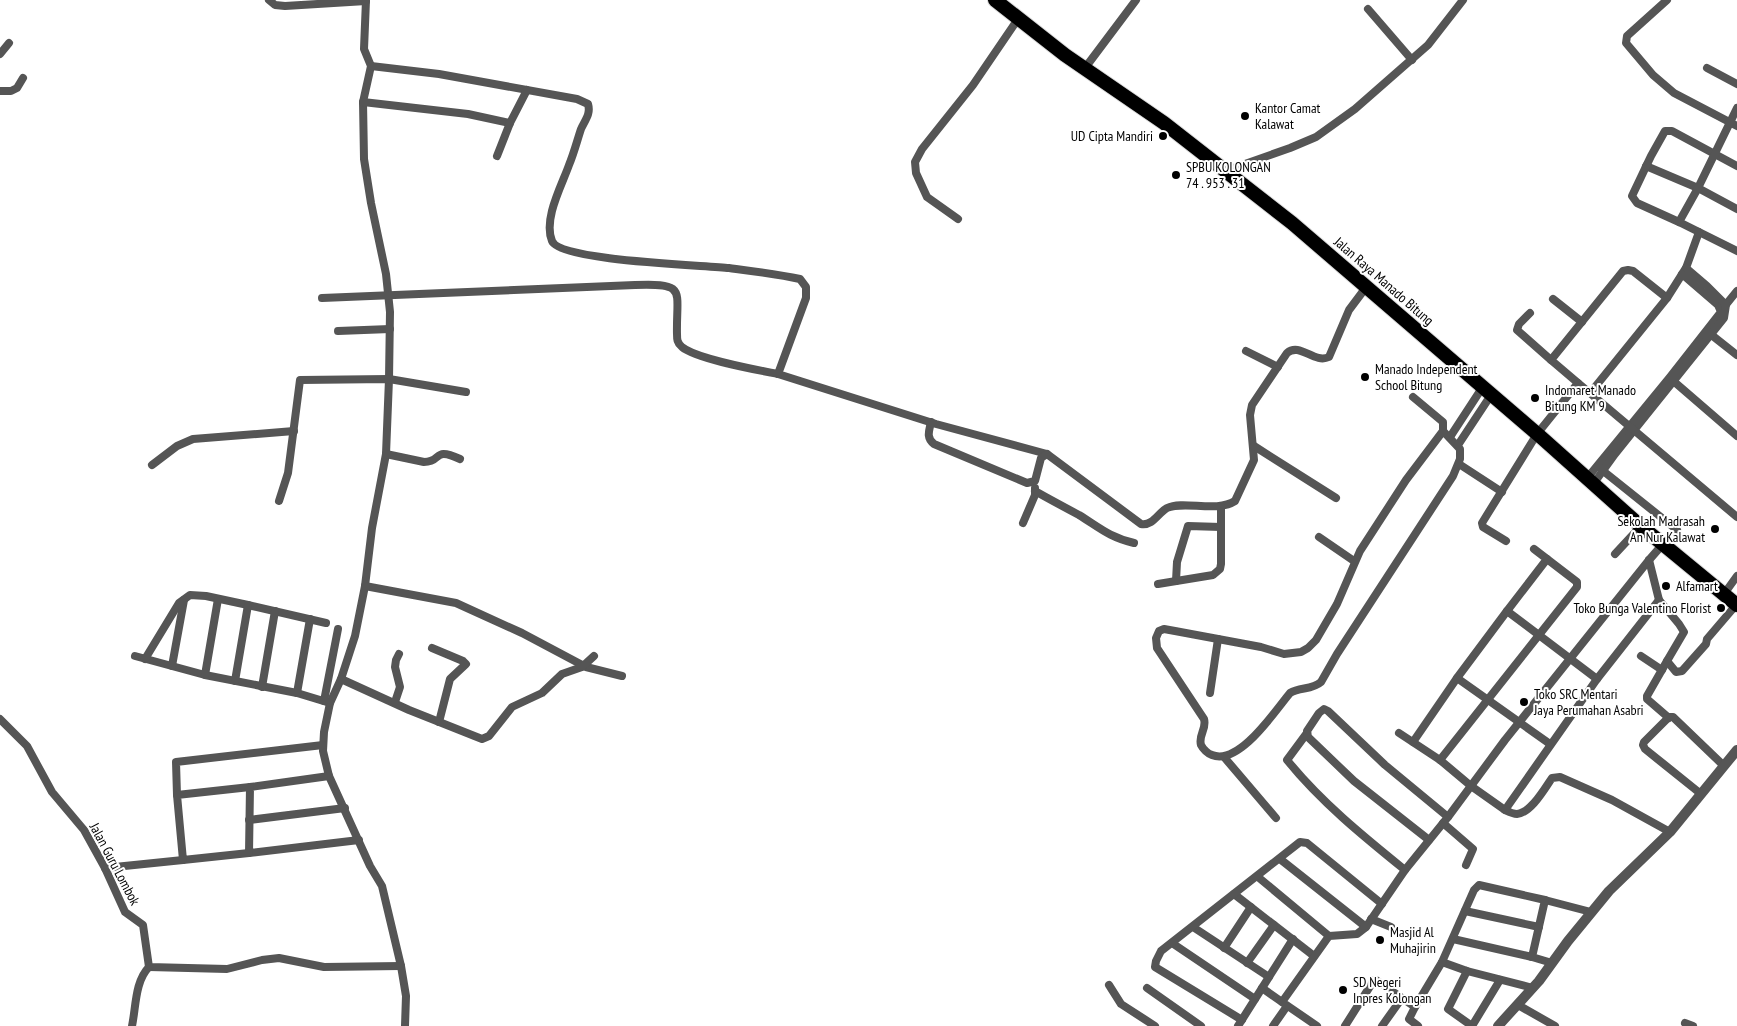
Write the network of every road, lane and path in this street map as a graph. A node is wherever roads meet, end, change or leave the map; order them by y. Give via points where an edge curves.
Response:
1 (269, 0) edge
2 (366, 0) edge
3 (995, 0) edge
4 (1136, 0) edge
5 (1463, 0) edge
6 (1667, 0) edge
7 (311, 2) edge
8 (1368, 9) dead end
9 (1018, 19) junction
10 (9, 43) dead end
11 (0, 54) edge
12 (1412, 60) junction
13 (371, 66) junction
14 (1085, 68) junction
15 (1707, 68) dead end
16 (22, 78) dead end
17 (1737, 84) edge
18 (528, 90) junction
19 (0, 91) edge
20 (363, 102) junction
21 (1737, 108) edge
22 (510, 123) junction
23 (1734, 124) edge
24 (1715, 154) junction
25 (497, 156) dead end
26 (1646, 166) junction
27 (1737, 166) edge
28 (1225, 171) junction
29 (1698, 188) junction
30 (1737, 208) edge
31 (958, 219) dead end
32 (1679, 222) junction
33 (1700, 232) junction
34 (1737, 251) edge
35 (1684, 271) junction
36 (1367, 286) junction
37 (1737, 291) edge
38 (389, 296) junction
39 (322, 298) dead end
40 (1667, 298) junction
41 (1553, 299) dead end
42 (1723, 308) junction
43 (1530, 313) dead end
44 (1582, 322) junction
45 (390, 329) junction
46 (338, 331) dead end
47 (1710, 333) junction
48 (1246, 351) dead end
49 (1737, 355) edge
50 (1551, 360) junction
51 (1278, 367) junction
52 (778, 374) junction
53 (389, 379) junction
54 (1672, 379) junction
55 (1578, 383) junction
56 (1487, 391) junction
57 (466, 392) dead end
58 (1590, 392) junction
59 (1412, 397) dead end
60 (931, 422) junction
61 (1632, 428) junction
62 (294, 431) junction
63 (1443, 431) junction
64 (1537, 434) junction
65 (1737, 436) edge
66 (1450, 438) junction
67 (1458, 445) junction
68 (1254, 446) junction
69 (386, 454) junction
70 (1047, 454) junction
71 (460, 459) dead end
72 (1459, 464) junction
73 (152, 465) dead end
74 (1602, 470) junction
75 (1036, 479) junction
76 (1591, 480) junction
77 (1035, 490) junction
78 (1502, 492) junction
79 (1336, 498) dead end
80 (279, 501) dead end
81 (1221, 506) junction
82 (1737, 517) edge
83 (1023, 523) dead end
84 (1641, 526) junction
85 (1221, 527) junction
86 (1677, 530) dead end
87 (1319, 537) dead end
88 (1506, 541) dead end
89 (1134, 543) dead end
90 (1663, 544) junction
91 (1534, 549) dead end
92 (1615, 554) dead end
93 (1547, 560) junction
94 (1649, 560) junction
95 (1354, 561) junction
96 (1737, 576) edge
97 (1176, 581) junction
98 (1158, 584) dead end
99 (365, 586) junction
100 (1724, 594) junction
101 (184, 598) junction
102 (218, 599) junction
103 (1659, 600) junction
104 (248, 604) junction
105 (1737, 605) edge
106 (275, 611) junction
107 (1507, 611) junction
108 (310, 619) junction
109 (326, 623) dead end
110 (338, 629) dead end
111 (1540, 635) junction
112 (1218, 639) junction
113 (432, 648) dead end
114 (399, 654) dead end
115 (135, 656) dead end
116 (594, 656) dead end
117 (1641, 656) dead end
118 (1570, 658) junction
119 (145, 659) junction
120 (1667, 662) junction
121 (172, 666) junction
122 (583, 666) junction
123 (1662, 670) junction
124 (205, 675) junction
125 (622, 676) dead end
126 (1458, 678) junction
127 (341, 679) junction
128 (1597, 679) junction
129 (236, 681) junction
130 (262, 687) junction
131 (297, 693) junction
132 (1210, 693) dead end
133 (1487, 699) junction
134 (327, 702) junction
135 (395, 702) junction
136 (1669, 718) junction
137 (0, 719) edge
138 (439, 722) junction
139 (1519, 723) junction
140 (1400, 733) dead end
141 (1306, 734) junction
142 (1413, 742) junction
143 (1550, 744) junction
144 (323, 745) junction
145 (1737, 750) edge
146 (1224, 756) junction
147 (1440, 760) junction
148 (1724, 766) junction
149 (330, 776) junction
150 (1471, 786) junction
151 (250, 787) junction
152 (1701, 794) junction
153 (178, 795) junction
154 (344, 808) junction
155 (1505, 810) junction
156 (1276, 818) dead end
157 (249, 820) junction
158 (1446, 820) junction
159 (1670, 832) junction
160 (359, 840) junction
161 (1429, 840) junction
162 (249, 852) junction
163 (1280, 858) junction
164 (183, 860) junction
165 (1466, 865) dead end
166 (105, 868) junction
167 (1405, 870) junction
168 (1258, 877) junction
169 (1234, 894) junction
170 (1546, 900) junction
171 (1382, 904) junction
172 (1251, 907) junction
173 (1465, 911) junction
174 (1591, 912) junction
175 (1371, 919) junction
176 (1274, 925) junction
177 (1192, 927) junction
178 (1366, 927) junction
179 (1391, 927) dead end
180 (1539, 927) junction
181 (1329, 936) junction
182 (1293, 939) junction
183 (1453, 939) junction
184 (1172, 943) junction
185 (1224, 948) junction
186 (1314, 956) junction
187 (1532, 958) junction
188 (1442, 962) junction
189 (1247, 963) junction
190 (1552, 963) junction
191 (401, 966) junction
192 (149, 967) junction
193 (1467, 971) junction
194 (1269, 978) junction
195 (1500, 980) junction
196 (1109, 985) dead end
197 (1147, 988) dead end
198 (1262, 988) junction
199 (1533, 988) junction
200 (1402, 998) junction
201 (1255, 999) junction
202 (1285, 1004) junction
203 (1518, 1005) junction
204 (1415, 1007) junction
205 (1240, 1023) edge
206 (1314, 1025) edge
207 (132, 1026) edge
208 (405, 1026) edge
209 (1155, 1026) edge
210 (1201, 1026) edge
211 (1273, 1026) edge
212 (1345, 1026) edge
213 (1382, 1026) edge
214 (1418, 1026) edge
215 (1472, 1026) edge
216 (1498, 1026) edge
217 (1555, 1026) edge

1 - 7 street via 285,6
2 - 7 street
2 - 13 street via 364,48
3 - 9 highway, Jalan Raya Manado Bitung
4 - 14 street
5 - 12 street
6 - 23 street via 1627,36 1626,43 1653,75 1674,93
8 - 12 street
9 - 14 highway, Jalan Raya Manado Bitung
9 - 31 street via 915,162 916,174 927,197
10 - 11 street
12 - 28 street via 1316,137
13 - 18 street
13 - 20 street
14 - 28 highway, Jalan Raya Manado Bitung via 1164,123
15 - 17 street
16 - 19 street via 17,88
18 - 22 street
18 - 52 street via 588,104 589,111 551,213 550,232 554,244 562,250 612,258 729,268 800,280 806,287 806,295
20 - 22 street via 468,114
20 - 38 street via 366,177
21 - 23 street
22 - 25 street
23 - 24 street
24 - 26 street via 1666,130
24 - 27 street
24 - 29 street
26 - 29 street
26 - 32 street via 1633,193 1634,200
28 - 36 highway, Jalan Raya Manado Bitung
29 - 30 street
29 - 32 street
32 - 33 street
33 - 34 street
33 - 35 street
35 - 40 street
35 - 42 street
36 - 51 street via 1349,310 1328,357 1321,359 1293,349
36 - 56 highway, Jalan Raya Manado Bitung
37 - 42 street
38 - 39 street
38 - 45 street
38 - 52 street via 666,285 674,290 678,299 678,340 684,349 711,359
40 - 44 street via 1633,271 1626,270
40 - 58 street
41 - 44 street
42 - 47 street via 1724,318
43 - 50 street via 1517,330
44 - 50 street
45 - 46 street
45 - 53 street
47 - 49 street
47 - 54 street
48 - 51 street
50 - 55 street
51 - 68 street via 1252,408
52 - 60 street
53 - 57 street
53 - 62 street via 300,380
53 - 69 street
54 - 61 street
54 - 65 street
55 - 58 street
55 - 64 street
56 - 64 highway, Jalan Raya Manado Bitung
56 - 66 street
56 - 67 street
58 - 61 street
59 - 63 street via 1443,422
60 - 70 street
60 - 75 street via 928,433 934,444 1027,483
61 - 74 street
61 - 76 street
61 - 82 street
62 - 73 street via 193,439 177,446
62 - 80 street via 288,473
63 - 66 street
63 - 95 street via 1406,480
64 - 76 highway, Jalan Raya Manado Bitung
64 - 78 street
66 - 67 street
67 - 72 street
68 - 79 street
68 - 81 street via 1254,460 1238,497
69 - 71 street via 424,462 430,462 442,453
69 - 99 street
70 - 75 street via 1041,458
70 - 81 street via 1139,523 1148,524 1170,507
72 - 78 street
72 - 146 street via 1318,686 1290,693 1250,742 1233,754
74 - 76 street
74 - 86 street
75 - 77 street
76 - 84 highway, Jalan Raya Manado Bitung
77 - 83 street
77 - 89 street via 1106,533
78 - 88 street via 1482,527
81 - 85 street
84 - 90 highway, Jalan Raya Manado Bitung
84 - 92 street
85 - 97 street via 1220,569 1213,574
85 - 97 street via 1188,526 1177,562
87 - 95 street
90 - 94 street
90 - 100 highway, Jalan Raya Manado Bitung
91 - 93 street
93 - 107 street
93 - 111 street via 1577,585
94 - 103 street
94 - 118 street
95 - 112 street via 1330,617 1308,648 1284,654
96 - 100 street
97 - 98 street
99 - 122 street via 456,603 505,624
99 - 127 street via 355,636
100 - 105 highway, Jalan Raya Manado Bitung
101 - 102 street via 196,595
101 - 119 street
101 - 121 street
102 - 104 street
102 - 124 street
103 - 120 street via 1684,632
103 - 128 street
104 - 106 street
104 - 129 street
105 - 120 street via 1682,671 1676,672
106 - 108 street
106 - 130 street
107 - 111 street
107 - 126 street
108 - 109 street
108 - 131 street
110 - 134 street
111 - 118 street
111 - 133 street
112 - 132 street
112 - 146 street via 1164,629 1159,631 1156,642 1204,719 1206,727 1201,745 1212,755
113 - 138 street via 466,664 450,679
114 - 135 street via 395,667 400,686
115 - 119 street
116 - 122 street
117 - 123 street
118 - 128 street
118 - 139 street
119 - 121 street
120 - 123 street
121 - 124 street
122 - 125 street
122 - 138 street via 565,672 542,693 512,707 485,739
123 - 136 street via 1646,696
124 - 129 street
126 - 133 street
126 - 142 street
127 - 134 street
127 - 135 street
128 - 143 street
129 - 130 street
130 - 131 street
131 - 134 street
133 - 139 street
133 - 147 street
134 - 144 street
135 - 138 street
136 - 148 street via 1675,718
136 - 152 street via 1644,742 1644,746
137 - 166 street, Jalan Guru Lombok via 27,746 52,792 84,830
139 - 143 street
139 - 150 street
140 - 142 street
141 - 158 street via 1319,713 1326,710
141 - 161 street via 1354,781
141 - 167 street via 1287,760 1340,815
142 - 147 street
143 - 155 street
144 - 149 street
144 - 153 street via 176,762
145 - 148 street
146 - 156 street
147 - 150 street
148 - 152 street
149 - 151 street
149 - 154 street
150 - 155 street
150 - 158 street
151 - 153 street
151 - 157 street
152 - 159 street
153 - 164 street
154 - 157 street
154 - 160 street
155 - 159 street via 1517,814 1525,811 1552,778 1560,777 1612,800
157 - 162 street
158 - 161 street
158 - 165 street via 1473,849
159 - 174 street
160 - 162 street
160 - 191 street via 382,886
161 - 167 street
162 - 164 street
163 - 168 street
163 - 171 street via 1297,844 1305,842
163 - 178 street
164 - 166 street
166 - 192 street, Jalan Guru Lombok via 122,907 130,918 143,925
167 - 171 street
168 - 169 street
168 - 181 street
169 - 172 street
169 - 177 street
170 - 173 street via 1479,885
170 - 174 street
170 - 180 street
171 - 175 street
172 - 176 street
172 - 185 street
173 - 180 street
173 - 183 street
174 - 190 street
175 - 178 street
175 - 179 street
176 - 182 street
176 - 189 street
177 - 184 street
177 - 185 street
178 - 181 street via 1357,934
180 - 187 street
181 - 186 street
182 - 186 street
182 - 194 street
183 - 187 street
183 - 188 street
184 - 201 street
184 - 205 street via 1161,951 1155,967
185 - 189 street
186 - 202 street
187 - 190 street
188 - 193 street
188 - 204 street
189 - 194 street
190 - 199 street
191 - 192 street via 324,967 279,958 227,969
191 - 208 street via 406,996
192 - 207 street via 140,984
193 - 195 street
193 - 215 street via 1448,1009
194 - 198 street
195 - 199 street
195 - 215 street
196 - 209 street via 1121,1004
197 - 210 street
198 - 201 street
198 - 202 street
199 - 203 street
200 - 204 street
200 - 212 street via 1374,980
200 - 213 street
201 - 205 street
202 - 206 street
202 - 211 street
203 - 216 street
203 - 217 street
204 - 214 street via 1409,1019

